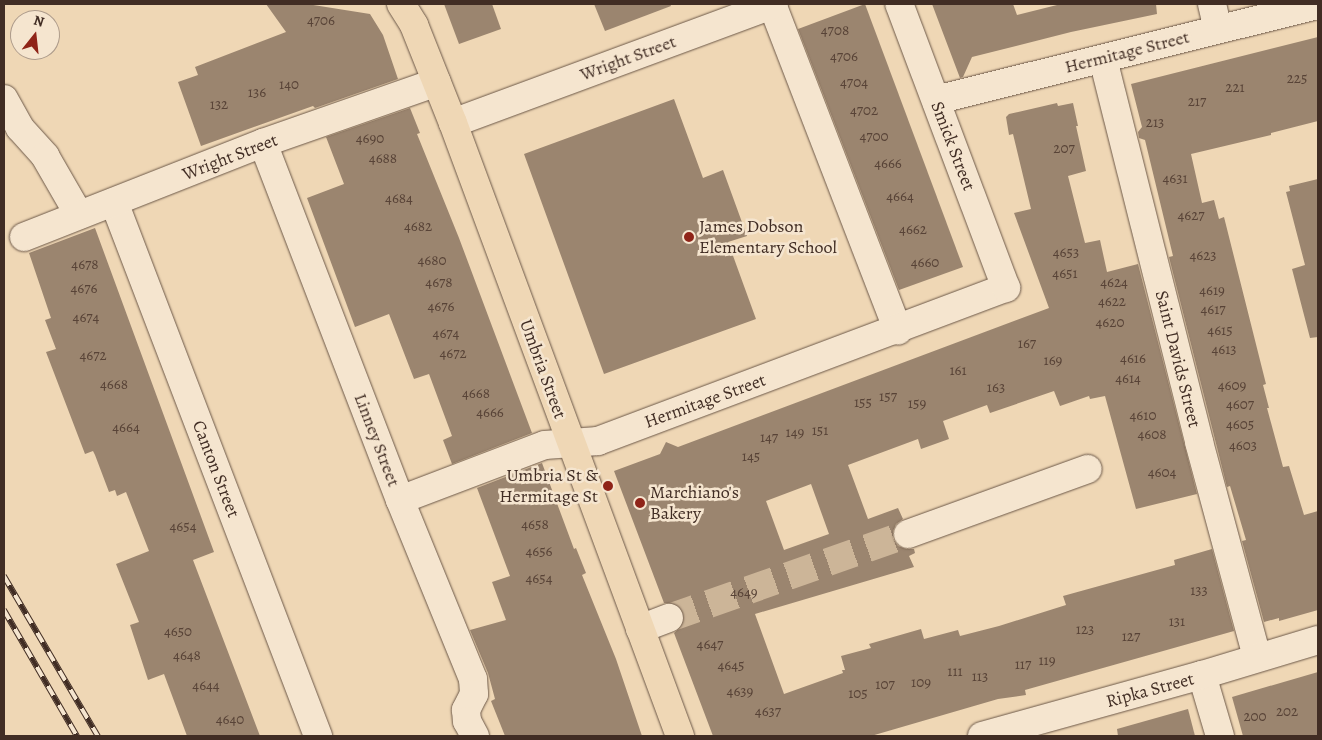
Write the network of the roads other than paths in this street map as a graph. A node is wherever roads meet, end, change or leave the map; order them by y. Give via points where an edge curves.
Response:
1 (401, 4) edge
2 (773, 4) edge
3 (899, 4) edge
4 (1318, 5) edge
5 (1215, 16) edge
6 (1102, 59) junction
7 (437, 82) junction
8 (4, 98) edge
9 (936, 100) junction
10 (453, 123) junction
11 (263, 143) junction
12 (114, 202) junction
13 (79, 215) junction
14 (24, 237) dead end
15 (1006, 288) joint
16 (898, 330) junction
17 (570, 443) junction
18 (1088, 469) dead end
19 (400, 500) junction
20 (908, 534) tunnel mouth
21 (669, 618) tunnel mouth
22 (640, 629) junction
23 (1318, 640) edge
24 (1257, 658) junction
25 (1202, 676) junction
26 (318, 736) edge
27 (475, 736) edge
28 (680, 736) edge
29 (982, 736) edge
30 (1220, 736) edge

1 - 7 main road, Umbria Street via 414,25
2 - 10 street, Wright Street
2 - 16 street
3 - 9 street, Smick Street
4 - 5 street, Hermitage Street
5 - 6 street, Hermitage Street
6 - 9 street, Hermitage Street
6 - 24 street, Saint Davids Street
7 - 10 main road, Umbria Street
7 - 11 street, Wright Street
8 - 13 street via 20,128 45,156
9 - 15 street, Smick Street
10 - 17 main road, Umbria Street
11 - 12 street, Wright Street
11 - 19 street, Linney Street
12 - 13 street, Wright Street
12 - 26 street, Canton Street
13 - 14 street, Wright Street
15 - 16 street, Hermitage Street
16 - 17 street, Hermitage Street via 598,441
17 - 19 street, Hermitage Street via 545,445
17 - 22 main road, Umbria Street
18 - 20 street
19 - 27 street, Linney Street via 473,678 474,694 466,710 467,721
21 - 22 street
22 - 28 main road, Umbria Street
23 - 24 street, Ripka Street
24 - 25 street, Ripka Street
25 - 29 street, Ripka Street
25 - 30 street

